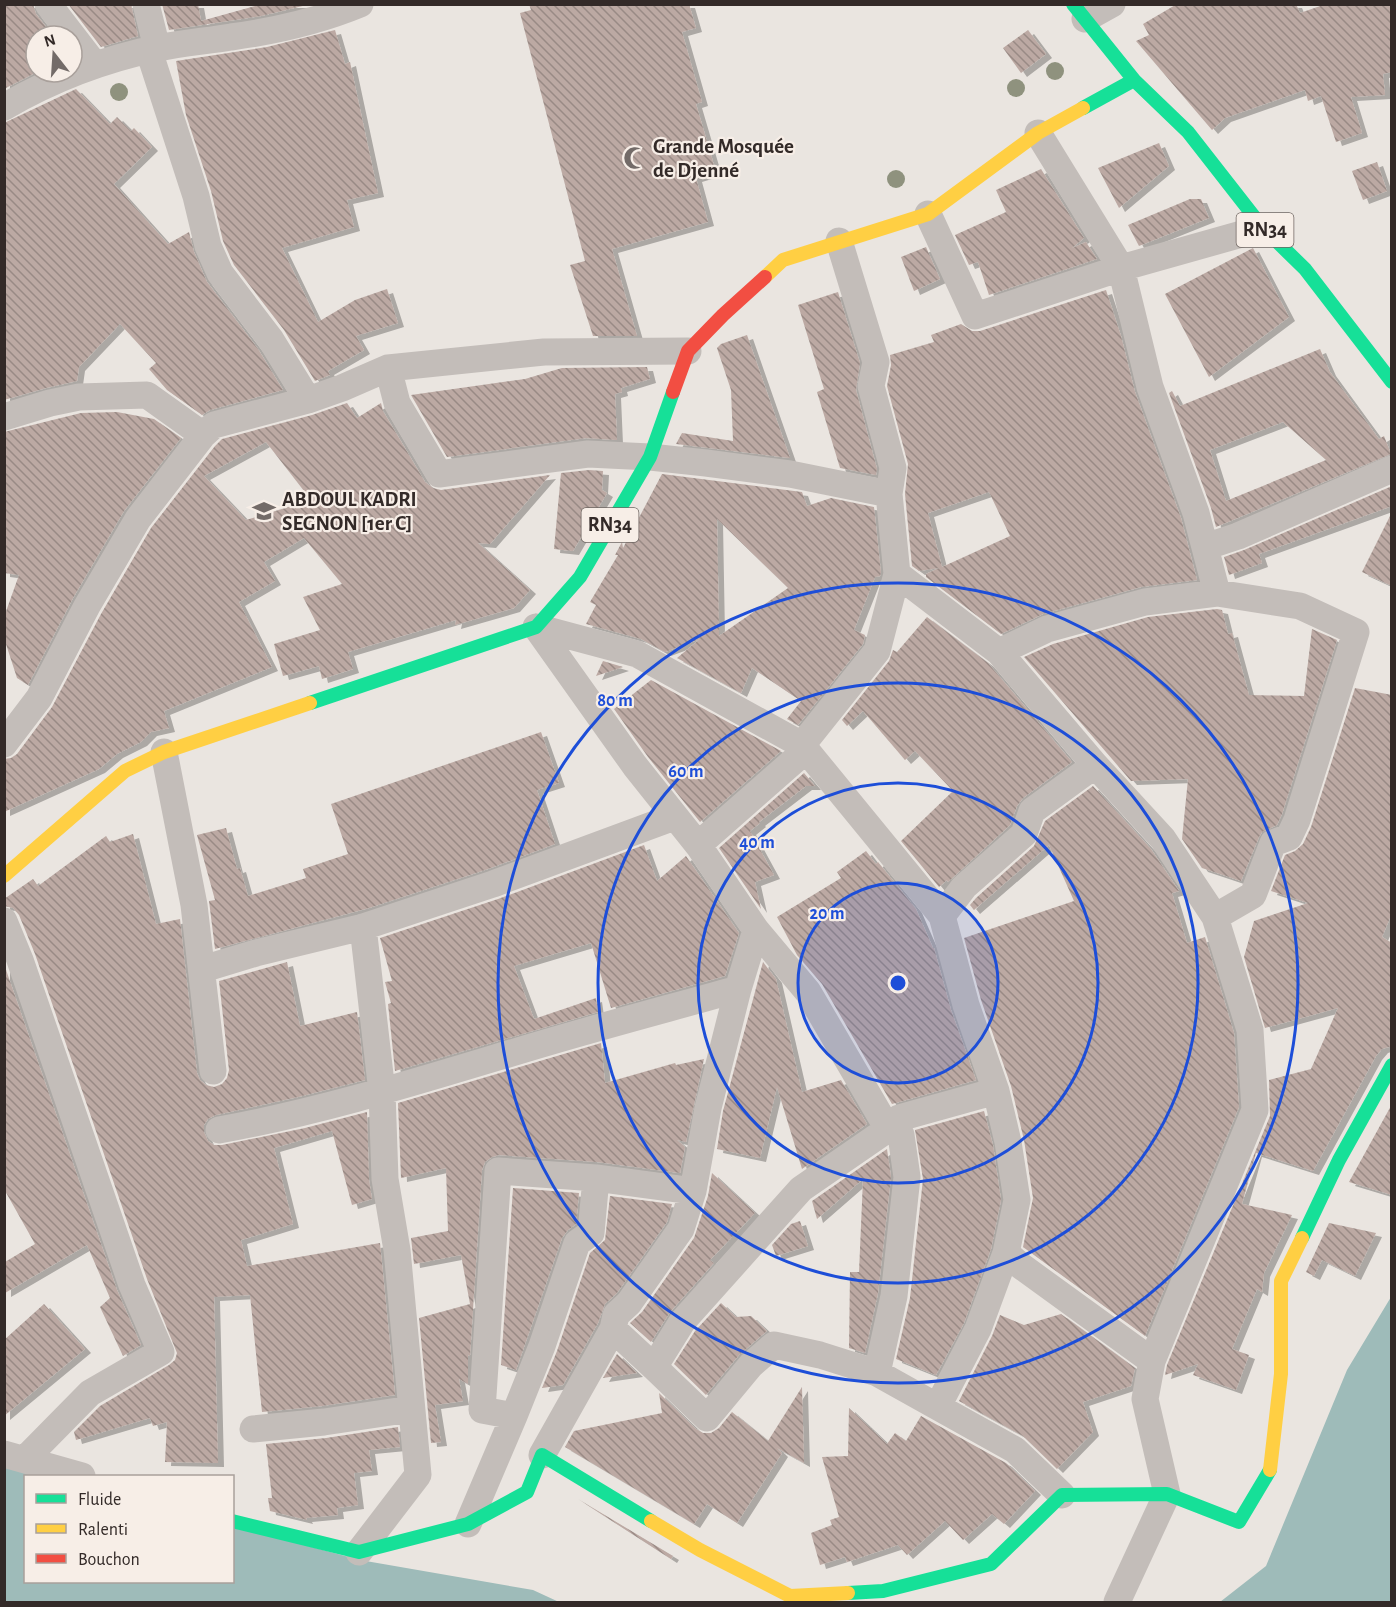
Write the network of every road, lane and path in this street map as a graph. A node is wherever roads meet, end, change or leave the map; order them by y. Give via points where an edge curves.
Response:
1 (48, 4) edge
2 (146, 4) edge
3 (360, 4) edge
4 (1112, 4) edge
5 (1079, 12) edge
6 (153, 49) junction
7 (95, 65) junction
8 (1134, 80) junction
9 (4, 106) edge
10 (1038, 133) junction
11 (928, 214) junction
12 (1263, 228) junction
13 (839, 241) junction
14 (1121, 268) junction
15 (688, 351) junction
16 (388, 368) junction
17 (1392, 382) edge
18 (308, 400) junction
19 (4, 417) edge
20 (203, 435) junction
21 (650, 457) junction
22 (1392, 469) edge
23 (889, 494) junction
24 (1205, 547) junction
25 (897, 574) junction
26 (1217, 593) junction
27 (536, 627) junction
28 (999, 652) junction
29 (4, 744) edge
30 (804, 748) junction
31 (164, 752) junction
32 (1095, 765) junction
33 (674, 817) junction
34 (698, 845) junction
35 (4, 876) edge
36 (942, 916) junction
37 (1215, 917) junction
38 (4, 921) edge
39 (363, 927) junction
40 (756, 930) junction
41 (203, 969) junction
42 (738, 988) junction
43 (1392, 1065) edge
44 (213, 1071) dead end
45 (996, 1090) junction
46 (382, 1092) junction
47 (888, 1129) junction
48 (219, 1130) dead end
49 (596, 1178) junction
50 (693, 1191) junction
51 (1006, 1253) junction
52 (613, 1329) junction
53 (1152, 1361) junction
54 (654, 1367) junction
55 (877, 1373) junction
56 (938, 1406) junction
57 (411, 1409) junction
58 (514, 1416) junction
59 (254, 1428) dead end
60 (542, 1455) junction
61 (15, 1456) edge
62 (79, 1475) edge
63 (1167, 1494) junction
64 (1062, 1495) junction
65 (234, 1521) edge
66 (468, 1524) junction
67 (359, 1552) junction
68 (1118, 1602) edge

1 - 7 street
2 - 6 street
3 - 6 street via 272,30
4 - 5 street
5 - 8 main road
6 - 7 street
6 - 18 street via 208,246 220,273 271,340
7 - 9 street
8 - 10 main road, RN34
8 - 12 main road, RN34 via 1188,132
10 - 11 main road, RN34
10 - 14 street
11 - 13 main road, RN34
11 - 14 street via 975,316
12 - 14 street
12 - 17 main road, RN34 via 1305,269
13 - 15 main road, RN34 via 783,260
13 - 23 street via 876,362 871,386 893,468
14 - 24 street via 1150,387
15 - 16 street via 544,352
15 - 21 main road, RN34
16 - 18 street
16 - 21 street via 397,403 439,474 588,454
18 - 20 street via 214,425
19 - 20 street via 79,397 147,395
20 - 29 street via 138,519 39,698
21 - 23 street via 790,474
21 - 27 main road, RN34 via 580,577
22 - 24 street
23 - 25 street
24 - 26 street
25 - 28 street
25 - 30 street via 877,651
26 - 28 street via 1145,602 1047,628
26 - 37 street via 1300,606 1356,632 1289,837 1273,843 1253,895
27 - 30 street via 637,654
27 - 31 main road
27 - 33 street
28 - 32 street
30 - 34 street
30 - 36 street
31 - 35 main road via 125,771
31 - 41 street
32 - 36 street via 1032,811 1024,834 964,887
32 - 37 street via 1163,839
33 - 34 street
33 - 39 street
34 - 40 street
36 - 45 street via 966,1005
37 - 53 street via 1250,1030 1255,1110
38 - 61 street via 132,1285 161,1352 90,1394
39 - 41 street
39 - 46 street
40 - 42 street
40 - 47 street via 808,992
41 - 44 street
42 - 46 street
42 - 50 street via 708,1108
43 - 63 main road via 1339,1160 1281,1281 1281,1374 1271,1468 1239,1522
45 - 47 street via 899,1118
45 - 51 street via 1017,1200
46 - 48 street
46 - 57 street via 385,1179 397,1250
47 - 54 street via 801,1190 682,1322
47 - 55 street via 901,1135 907,1177 894,1296
49 - 50 street
49 - 58 street via 591,1233 577,1243
49 - 58 street via 498,1171 482,1410
50 - 52 street via 681,1228 630,1303 616,1315
51 - 53 street
51 - 56 street via 978,1329
52 - 54 street
52 - 60 street
53 - 63 street via 1145,1399
54 - 55 street via 707,1418 751,1365 774,1345
55 - 56 street
56 - 64 street via 1015,1450
57 - 59 street
57 - 67 street via 417,1476
58 - 66 street
60 - 64 main road via 700,1550 790,1596 883,1591 991,1564
60 - 66 main road via 527,1492
61 - 62 street
63 - 64 main road
63 - 68 street
65 - 67 main road
66 - 67 main road

